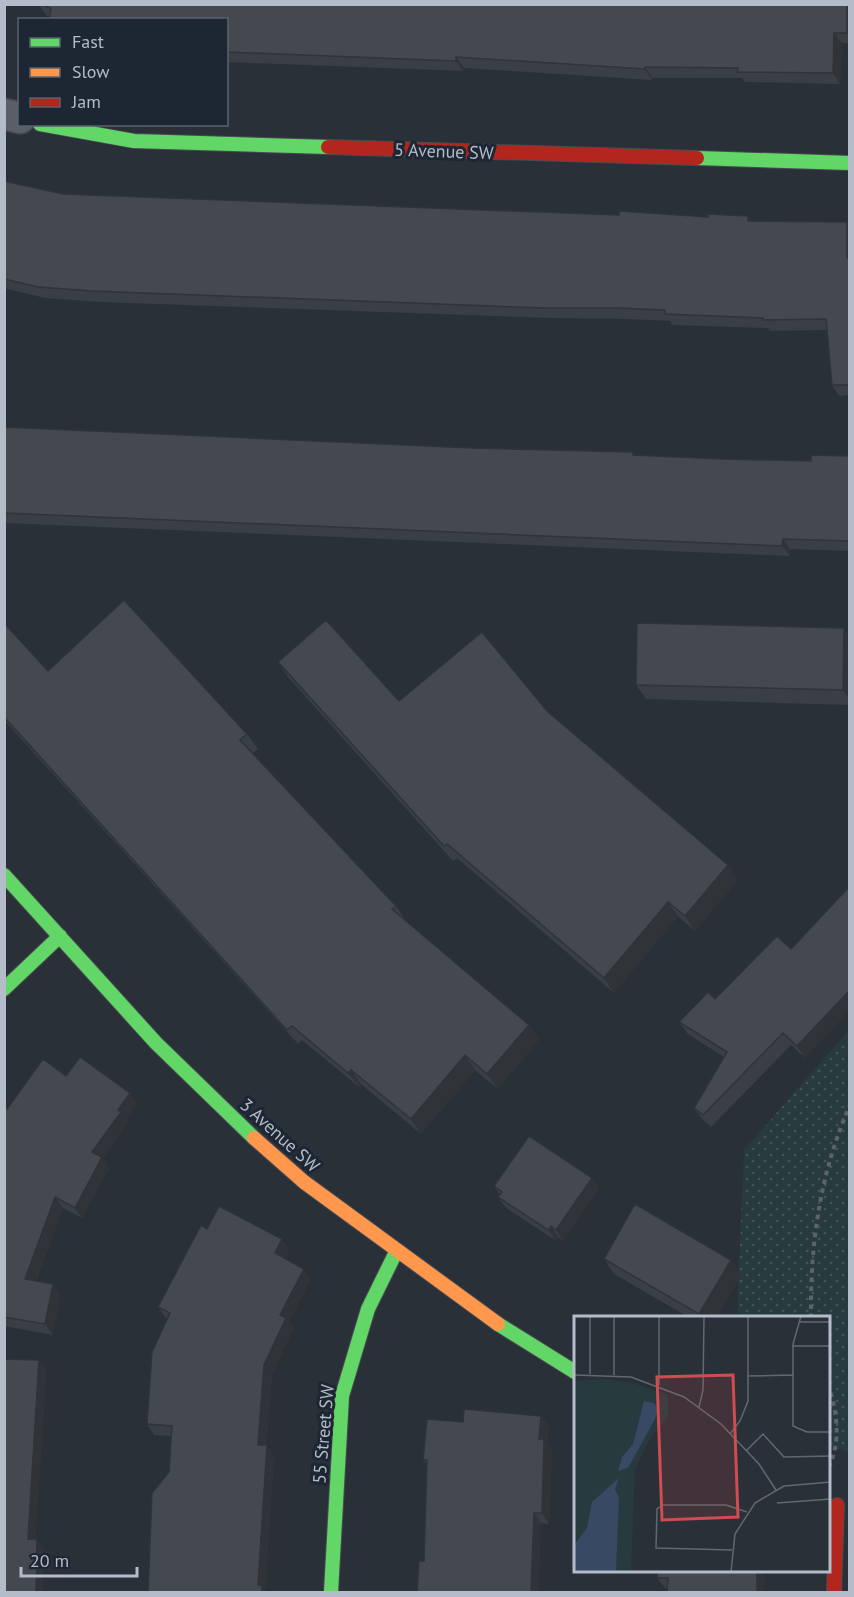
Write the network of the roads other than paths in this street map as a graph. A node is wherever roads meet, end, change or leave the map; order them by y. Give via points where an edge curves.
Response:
1 (51, 126) edge
2 (849, 163) edge
3 (4, 875) edge
4 (60, 936) junction
5 (4, 989) edge
6 (396, 1252) junction
7 (574, 1371) edge
8 (838, 1506) edge
9 (332, 1593) edge
10 (834, 1593) edge

1 - 2 street, 5 Avenue SW via 134,141
3 - 4 street, 3 Avenue SW
4 - 5 street
4 - 6 street, 3 Avenue SW via 156,1043 235,1121 304,1182
6 - 7 street, 3 Avenue SW via 480,1313
6 - 9 street, 55 Street SW via 368,1309 342,1396
8 - 10 street

